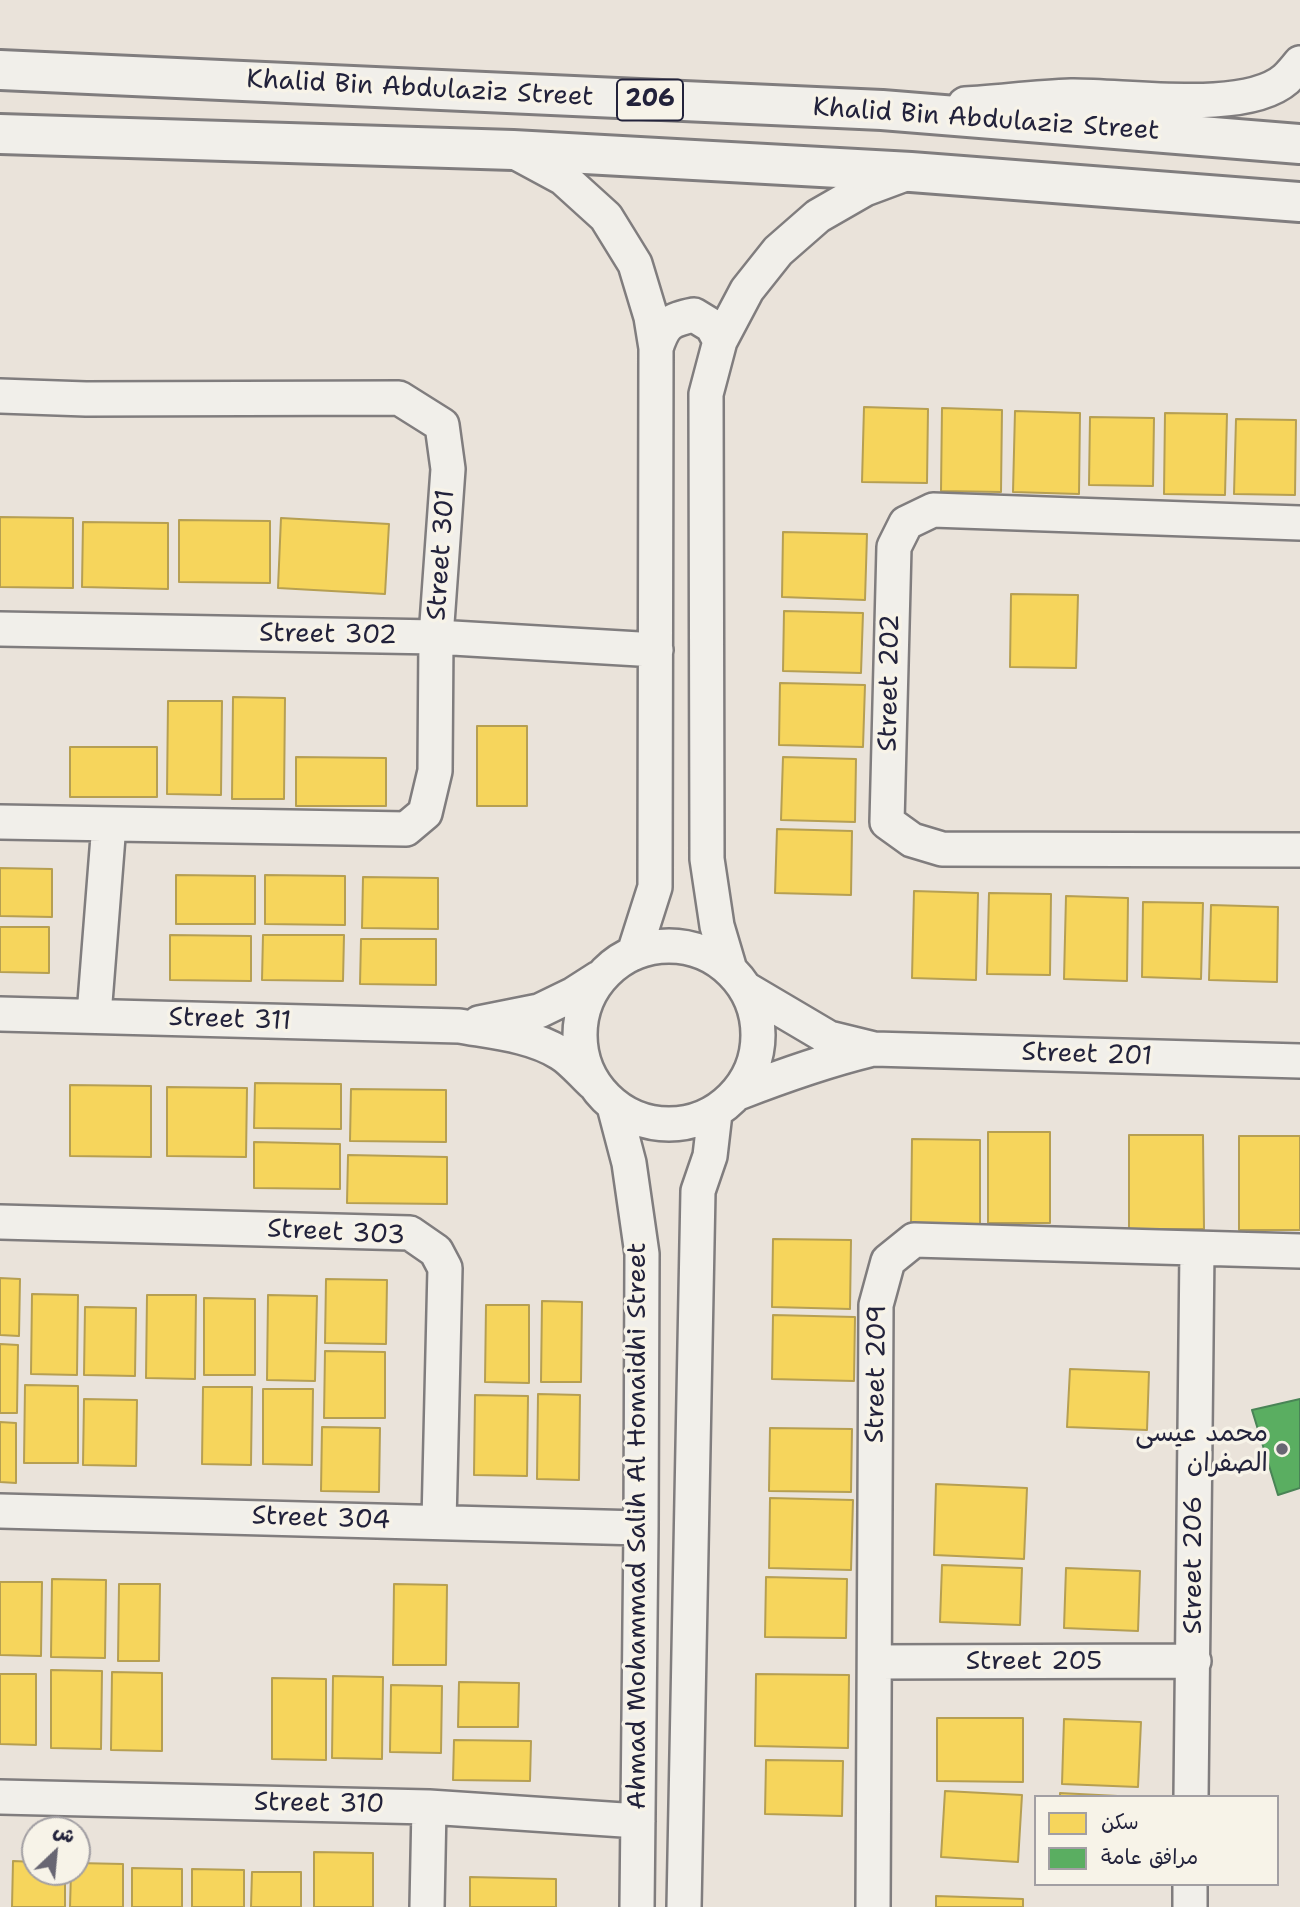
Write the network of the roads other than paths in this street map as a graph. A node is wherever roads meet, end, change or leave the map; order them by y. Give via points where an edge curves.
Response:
1 (1300, 63) edge
2 (0, 70) edge
3 (882, 110) junction
4 (0, 134) edge
5 (1300, 144) edge
6 (513, 150) junction
7 (911, 172) junction
8 (1300, 202) edge
9 (720, 341) junction
10 (656, 348) junction
11 (0, 396) edge
12 (1300, 523) edge
13 (0, 629) edge
14 (436, 637) junction
15 (656, 650) junction
16 (0, 822) edge
17 (109, 824) junction
18 (1300, 850) edge
19 (634, 953) junction
20 (600, 978) junction
21 (738, 979) junction
22 (0, 1014) edge
23 (94, 1016) junction
24 (460, 1026) junction
25 (874, 1049) junction
26 (1300, 1061) edge
27 (604, 1095) junction
28 (727, 1103) junction
29 (0, 1222) edge
30 (1197, 1249) junction
31 (1300, 1251) edge
32 (0, 1511) edge
33 (439, 1522) junction
34 (642, 1528) junction
35 (1194, 1661) junction
36 (875, 1662) junction
37 (1191, 1795) edge
38 (0, 1797) edge
39 (429, 1807) junction
40 (638, 1821) junction
41 (1190, 1886) edge
42 (427, 1907) edge
43 (636, 1907) edge
44 (684, 1907) edge
45 (873, 1907) edge
46 (1190, 1907) edge

1 - 3 street via 1285,80 1266,91 1215,101 1072,96
2 - 3 main road, Khalid Bin Abdulaziz Street / 206
3 - 5 main road, Khalid Bin Abdulaziz Street / 206
4 - 6 main road, 206
6 - 7 main road, 206
6 - 10 street via 563,178 606,217 635,264 652,317
7 - 8 main road, 206
7 - 9 street via 865,189 818,216 778,251 747,290
9 - 10 street via 712,326 694,315 676,318 662,330
9 - 21 street via 706,394 707,859 717,926
10 - 15 street
11 - 14 street, Street 301 via 86,400 399,398 442,425 448,469
12 - 18 street, Street 202 via 933,510 906,523 894,547 887,822 912,841 942,849
13 - 14 street, Street 302
14 - 15 street, Street 302
14 - 17 street, Street 301 via 435,771 425,813 406,829
15 - 19 street via 655,887
16 - 17 street, Street 301
17 - 23 street
19 - 20 street
19 - 21 street via 655,947 686,947 704,953
20 - 24 street, Street 311 via 539,1011
20 - 27 street via 584,1005 579,1025 582,1056
21 - 25 street, Street 201 via 829,1038
21 - 28 street via 757,1018 759,1039 752,1070
22 - 23 street, Street 311
23 - 24 street, Street 311
24 - 27 street, Street 311 via 508,1034 562,1054
25 - 26 street, Street 201
25 - 28 street, Street 201 via 792,1072
27 - 28 street via 635,1118 675,1125
27 - 34 street, Ahmad Mohammad Salih Al Homaidhi Street via 629,1163 642,1254
28 - 44 street, Ahmad Mohammad Salih Al Homaidhi Street via 698,1191
29 - 33 street, Street 303 via 410,1233 419,1239 436,1251 445,1268
30 - 31 street, Street 209
30 - 35 street, Street 206
30 - 36 street, Street 209 via 914,1240 888,1261 876,1305
32 - 33 street, Street 304
33 - 34 street, Street 304
34 - 40 street, Ahmad Mohammad Salih Al Homaidhi Street
35 - 36 street, Street 205
35 - 37 street, Street 206
36 - 45 street, Street 209
38 - 39 street, Street 310
39 - 40 street, Street 310
39 - 42 street
40 - 43 street, Ahmad Mohammad Salih Al Homaidhi Street
41 - 46 street

